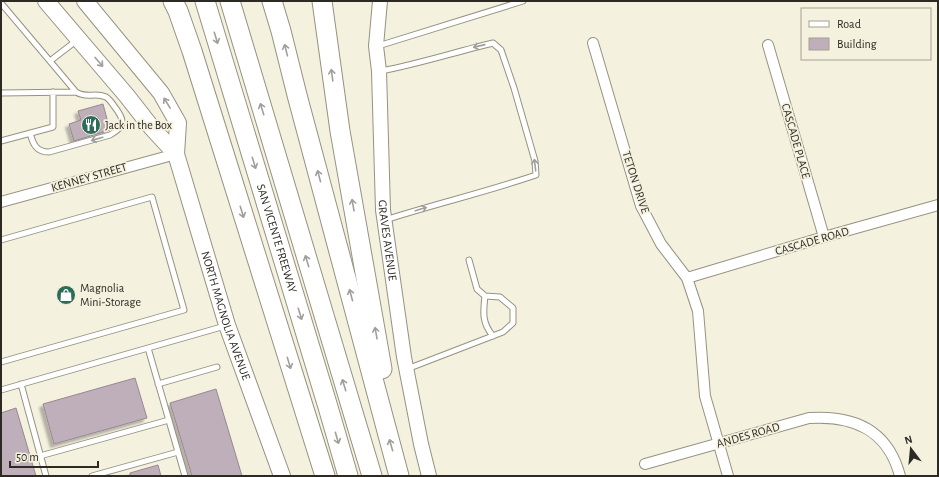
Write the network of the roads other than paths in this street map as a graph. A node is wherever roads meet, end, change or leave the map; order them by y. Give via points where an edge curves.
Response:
1 (46, 1) edge
2 (85, 1) edge
3 (173, 1) edge
4 (205, 1) edge
5 (230, 1) edge
6 (272, 1) edge
7 (322, 1) edge
8 (380, 1) edge
9 (522, 1) edge
10 (1, 3) edge
11 (79, 39) junction
12 (593, 43) dead end
13 (768, 45) dead end
14 (376, 46) junction
15 (50, 61) junction
16 (379, 71) junction
17 (53, 92) junction
18 (76, 92) junction
19 (1, 94) edge
20 (30, 134) junction
21 (1, 141) edge
22 (176, 154) junction
23 (1, 202) edge
24 (938, 205) edge
25 (384, 220) junction
26 (824, 237) junction
27 (1, 240) edge
28 (469, 260) dead end
29 (687, 278) junction
30 (484, 296) junction
31 (227, 325) junction
32 (493, 336) junction
33 (148, 348) junction
34 (1, 362) edge
35 (217, 367) dead end
36 (406, 370) junction
37 (21, 384) junction
38 (158, 384) junction
39 (1, 390) edge
40 (382, 414) junction
41 (168, 420) junction
42 (719, 443) junction
43 (178, 452) junction
44 (40, 456) junction
45 (645, 464) dead end
46 (46, 476) edge
47 (92, 476) edge
48 (185, 476) edge
49 (282, 476) edge
50 (325, 476) edge
51 (348, 476) edge
52 (372, 476) edge
53 (399, 476) edge
54 (429, 476) edge
55 (728, 476) edge
56 (900, 476) edge

1 - 11 main road, NORTH MAGNOLIA AVENUE
22 -> 2 main road, NORTH MAGNOLIA AVENUE via 178,123 170,107 141,67
3 -> 50 highway via 192,51
4 -> 51 highway, SAN VICENTE FREEWAY
52 -> 5 highway, SAN VICENTE FREEWAY
40 -> 6 highway
40 -> 7 highway via 384,383 340,131
8 - 14 main road, GRAVES AVENUE
9 - 14 lane
10 - 15 lane
11 - 15 lane
11 -> 22 main road, NORTH MAGNOLIA AVENUE
12 - 29 street, TETON DRIVE via 642,206 661,244
13 - 26 street, CASCADE PLACE
14 - 16 main road, GRAVES AVENUE
15 - 18 lane
16 - 25 main road, GRAVES AVENUE
25 -> 16 lane via 506,186 536,175 535,161 514,88 501,50 492,43
17 - 18 lane
17 - 19 lane
17 - 20 lane via 53,127
18 -> 20 lane via 82,96 106,98 121,115 122,125 110,135 49,152 38,150
20 - 21 lane
22 - 23 street, KENNEY STREET
22 - 31 main road, NORTH MAGNOLIA AVENUE
24 - 26 street, CASCADE ROAD
25 - 36 main road, GRAVES AVENUE
26 - 29 street, CASCADE ROAD
27 - 34 lane via 152,197 184,310
28 - 30 lane via 477,289
29 - 42 street, TETON DRIVE via 698,311 705,396
30 - 32 lane via 483,312 486,327
30 - 32 lane via 500,297 512,308 513,324
31 - 33 lane
31 - 49 main road, NORTH MAGNOLIA AVENUE
32 - 36 lane
33 - 37 lane
33 - 38 lane
35 - 38 lane
36 - 54 main road, GRAVES AVENUE
37 - 39 lane
37 - 44 lane
38 - 41 lane
53 -> 40 highway
41 - 43 lane
41 - 44 lane
42 - 45 street, ANDES ROAD
42 - 55 street, TETON DRIVE
42 - 56 street, ANDES ROAD via 809,418 833,418 853,422 872,431 887,445
43 - 47 lane
43 - 48 lane
44 - 46 lane

